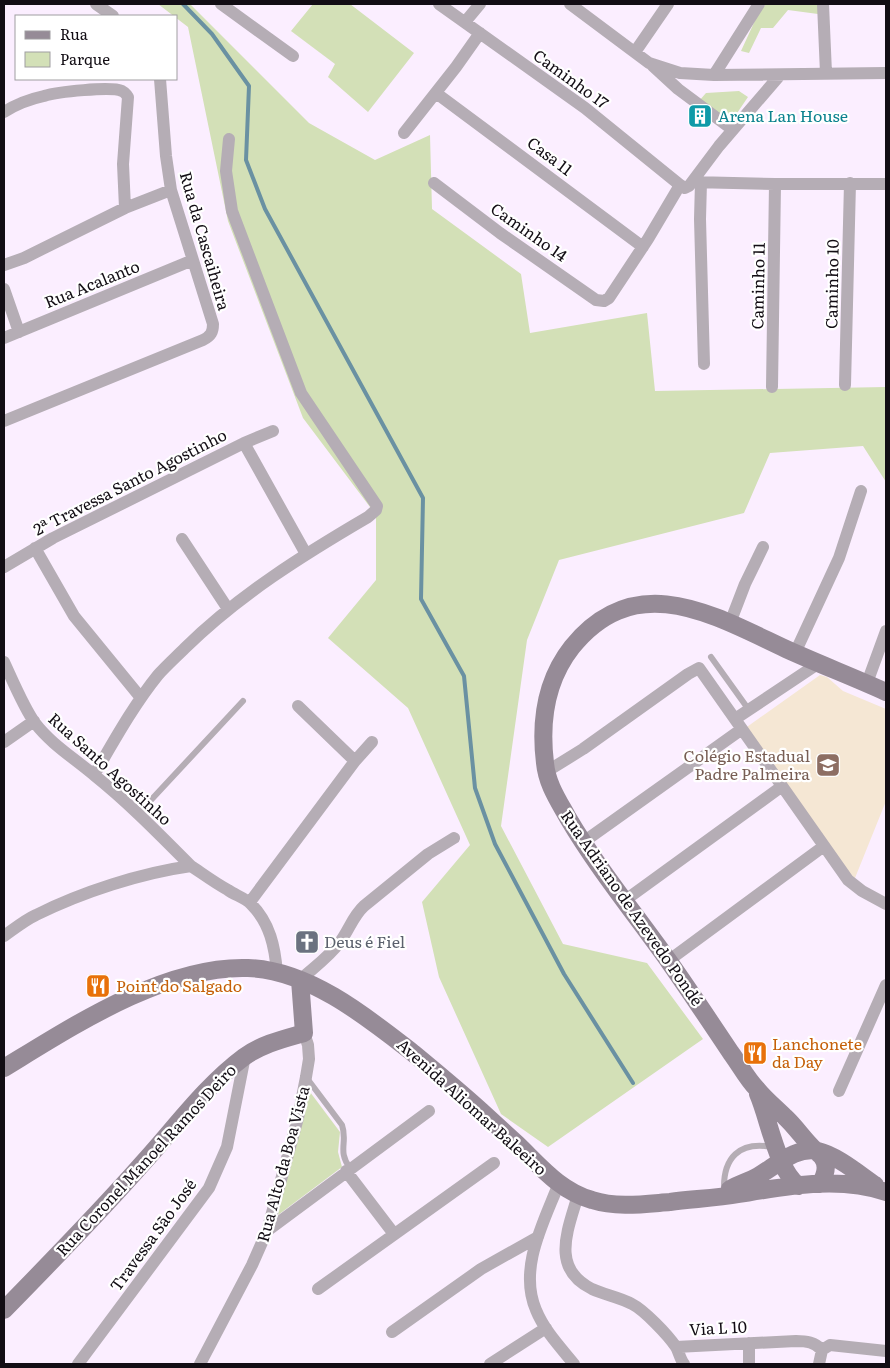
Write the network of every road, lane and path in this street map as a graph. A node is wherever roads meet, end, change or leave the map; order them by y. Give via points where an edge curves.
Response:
1 (96, 4) edge
2 (221, 4) edge
3 (439, 4) edge
4 (480, 4) edge
5 (668, 4) edge
6 (759, 4) edge
7 (823, 4) edge
8 (573, 5) edge
9 (112, 15) edge
10 (465, 22) junction
11 (480, 33) junction
12 (635, 52) junction
13 (293, 56) dead end
14 (649, 63) junction
15 (826, 73) junction
16 (886, 73) edge
17 (714, 75) junction
18 (780, 75) junction
19 (160, 80) edge
20 (436, 93) junction
21 (4, 112) edge
22 (733, 130) junction
23 (404, 133) dead end
24 (229, 139) dead end
25 (434, 183) dead end
26 (850, 183) junction
27 (691, 184) junction
28 (775, 184) junction
29 (886, 184) edge
30 (171, 190) junction
31 (125, 208) junction
32 (643, 247) junction
33 (193, 260) junction
34 (4, 265) edge
35 (4, 289) edge
36 (19, 332) junction
37 (4, 338) edge
38 (704, 364) dead end
39 (845, 385) dead end
40 (772, 388) dead end
41 (4, 421) edge
42 (273, 431) dead end
43 (244, 443) junction
44 (861, 491) dead end
45 (182, 539) dead end
46 (763, 547) dead end
47 (35, 548) junction
48 (306, 554) junction
49 (4, 567) edge
50 (228, 609) junction
51 (730, 623) junction
52 (886, 631) edge
53 (795, 653) junction
54 (711, 657) dead end
55 (4, 662) edge
56 (819, 662) junction
57 (867, 683) junction
58 (886, 692) edge
59 (141, 698) junction
60 (243, 701) dead end
61 (298, 706) dead end
62 (749, 710) junction
63 (34, 721) junction
64 (739, 724) junction
65 (4, 742) edge
66 (372, 742) dead end
67 (355, 761) junction
68 (546, 772) junction
69 (94, 775) junction
70 (781, 787) junction
71 (138, 814) junction
72 (454, 838) dead end
73 (582, 843) junction
74 (824, 846) junction
75 (192, 866) junction
76 (624, 901) junction
77 (250, 902) junction
78 (886, 903) edge
79 (4, 936) edge
80 (668, 961) junction
81 (277, 973) junction
82 (300, 980) junction
83 (886, 985) edge
84 (304, 1033) junction
85 (245, 1056) junction
86 (4, 1068) edge
87 (306, 1077) junction
88 (756, 1089) junction
89 (839, 1091) dead end
90 (428, 1110) dead end
91 (775, 1149) junction
92 (814, 1150) junction
93 (494, 1163) dead end
94 (348, 1169) junction
95 (559, 1183) junction
96 (820, 1184) junction
97 (799, 1186) junction
98 (724, 1191) junction
99 (885, 1191) edge
100 (578, 1195) junction
101 (704, 1198) junction
102 (267, 1231) junction
103 (394, 1234) junction
104 (538, 1237) junction
105 (318, 1289) dead end
106 (4, 1310) edge
107 (546, 1328) junction
108 (392, 1332) dead end
109 (749, 1343) junction
110 (676, 1347) junction
111 (826, 1347) junction
112 (886, 1351) edge
113 (78, 1364) edge
114 (200, 1364) edge
115 (490, 1364) edge
116 (574, 1364) edge
117 (684, 1364) edge
118 (749, 1364) edge
119 (819, 1364) edge

1 - 9 street
2 - 13 street
3 - 10 street, Caminho 17
4 - 10 street
5 - 12 street
6 - 17 street
7 - 15 street
8 - 12 street
10 - 11 street, Caminho 17
11 - 20 street
11 - 27 street, Caminho 17
12 - 14 street
14 - 17 street via 680,73
14 - 22 street
15 - 16 street
15 - 18 street
17 - 18 street
18 - 22 street
19 - 30 street, Rua da Cascaiheira
20 - 23 street
20 - 32 street, Casa 11
21 - 31 street via 46,95 88,90 125,92 128,96 123,164
22 - 27 street
24 - 48 street via 226,171 232,211 301,394 377,506 368,517
25 - 32 street, Caminho 14 via 596,300 609,298
26 - 28 street
26 - 29 street
26 - 39 street, Caminho 10
27 - 28 street
27 - 32 street
27 - 38 street via 700,228
28 - 40 street, Caminho 11
30 - 31 street
30 - 33 street, Rua da Cascaiheira
31 - 34 street
33 - 36 street, Rua Acalanto
33 - 41 street, Rua da Cascaiheira via 213,324 211,335
35 - 36 street
36 - 37 street, Rua Acalanto
42 - 43 street, 2ª Travessa Santo Agostinho
43 - 47 street, 2ª Travessa Santo Agostinho
43 - 48 street
44 - 53 street via 839,558
45 - 50 street
46 - 51 street
47 - 49 street, 2ª Travessa Santo Agostinho
47 - 59 street via 74,616
48 - 50 street
50 - 59 street via 159,674
51 - 53 street, Rua Adriano de Azevedo Pondé
51 - 68 street, Rua Adriano de Azevedo Pondé via 675,604 650,603 607,616 584,633 562,660 549,690 543,727
52 - 57 street
53 - 56 street, Rua Adriano de Azevedo Pondé
54 - 62 lane
55 - 63 street, Rua Santo Agostinho
56 - 57 street, Rua Adriano de Azevedo Pondé
56 - 62 street
57 - 58 street, Rua Adriano de Azevedo Pondé
59 - 69 street
60 - 71 lane
61 - 67 street
62 - 64 street
63 - 65 street
63 - 69 street, Rua Santo Agostinho via 69,757
64 - 68 street via 696,668
64 - 70 street
64 - 73 street
66 - 67 street
67 - 77 street
68 - 73 street, Rua Adriano de Azevedo Pondé via 553,792
69 - 71 street, Rua Santo Agostinho
70 - 74 street
70 - 76 street
71 - 75 street, Rua Santo Agostinho
72 - 82 street via 428,854 364,906 338,944
73 - 76 street, Rua Adriano de Azevedo Pondé
74 - 78 street via 848,880
74 - 80 street
75 - 77 street, Rua Santo Agostinho
75 - 79 street via 167,869 73,899 35,915
76 - 80 street, Rua Adriano de Azevedo Pondé
77 - 81 street via 272,939
80 - 88 street, Rua Adriano de Azevedo Pondé
81 - 82 street, Avenida Aliomar Baleeiro
81 - 86 street, Avenida Aliomar Baleeiro via 235,968 161,984 65,1031
82 - 84 street, Rua Alto da Boa Vista
82 - 95 street, Avenida Aliomar Baleeiro via 378,1025 456,1088
83 - 89 street
84 - 85 street, Rua Coronel Manoel Ramos Deiro via 270,1043
84 - 87 street, Rua Alto da Boa Vista via 309,1059
85 - 106 street, Rua Coronel Manoel Ramos Deiro via 212,1086
85 - 113 street, Travessa São José via 227,1147 209,1188
87 - 94 lane via 342,1125 343,1154
87 - 102 street, Rua Alto da Boa Vista
88 - 91 street, Rua Adriano de Azevedo Pondé
88 - 92 street, Rua Adriano de Azevedo Pondé
90 - 94 street
91 - 92 street, Avenida Aliomar Baleeiro via 792,1155
91 - 97 street, Rua Adriano de Azevedo Pondé via 788,1177
91 - 98 street, Avenida Aliomar Baleeiro via 758,1176
91 - 98 lane via 761,1145 737,1153 727,1164
92 - 96 street, Rua Adriano de Azevedo Pondé via 825,1163 825,1177
92 - 99 street, Avenida Aliomar Baleeiro via 839,1161
93 - 103 street
94 - 102 street
94 - 103 street
95 - 100 street, Avenida Aliomar Baleeiro
95 - 104 street
96 - 97 street, Avenida Aliomar Baleeiro
96 - 99 street, Avenida Aliomar Baleeiro via 853,1184
97 - 101 street, Avenida Aliomar Baleeiro
98 - 101 street, Avenida Aliomar Baleeiro
100 - 101 street, Avenida Aliomar Baleeiro via 623,1205
100 - 110 street, Via L 10 via 565,1246 571,1273 580,1283 633,1304
102 - 114 street, Rua Alto da Boa Vista
103 - 105 street
104 - 107 street via 530,1269 531,1296
104 - 108 street via 481,1269
107 - 115 street
107 - 116 street
109 - 110 street, Via L 10
109 - 111 street, Via L 10 via 805,1341
109 - 118 street
110 - 117 street
111 - 112 street, Via L 10
111 - 119 street

